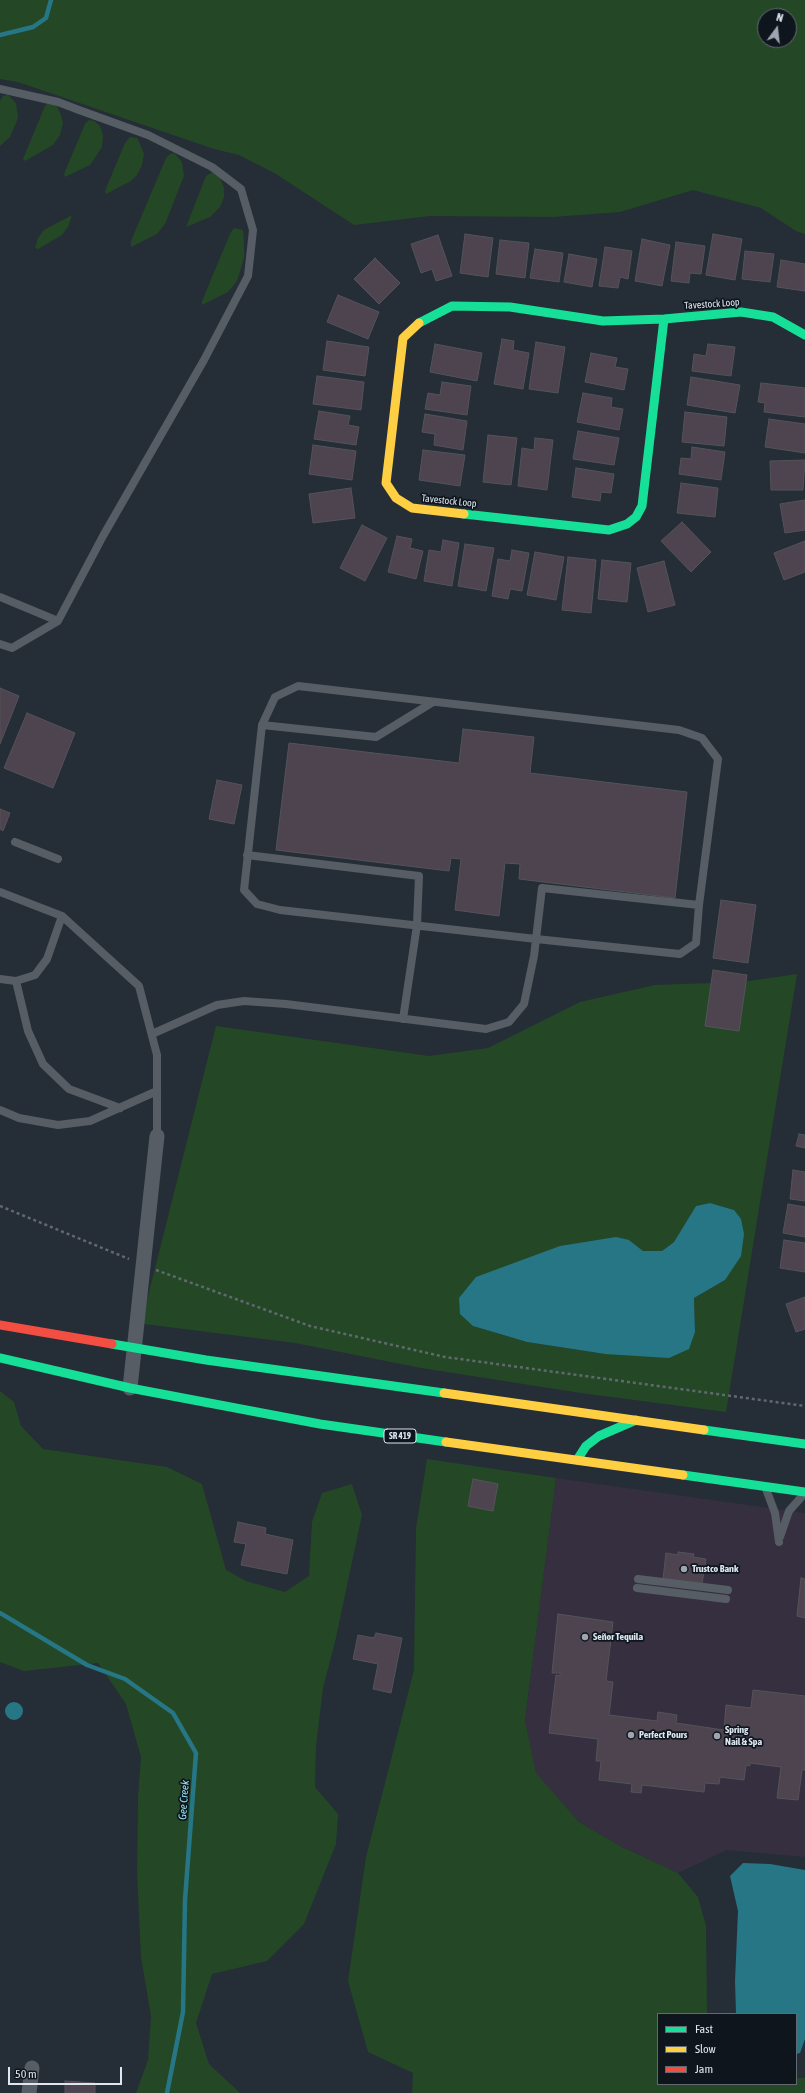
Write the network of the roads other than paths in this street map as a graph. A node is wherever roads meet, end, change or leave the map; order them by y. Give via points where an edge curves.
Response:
1 (0, 89) edge
2 (664, 319) junction
3 (805, 335) edge
4 (0, 597) edge
5 (58, 621) junction
6 (0, 644) edge
7 (434, 702) junction
8 (262, 725) junction
9 (15, 842) dead end
10 (247, 855) junction
11 (58, 859) dead end
12 (0, 892) edge
13 (699, 905) junction
14 (62, 916) junction
15 (416, 925) junction
16 (536, 939) junction
17 (0, 979) edge
18 (16, 981) junction
19 (403, 1019) junction
20 (152, 1034) junction
21 (157, 1091) junction
22 (120, 1108) junction
23 (0, 1110) edge
24 (157, 1136) joint
25 (0, 1325) edge
26 (133, 1348) junction
27 (0, 1358) edge
28 (130, 1388) junction
29 (636, 1420) junction
30 (805, 1444) edge
31 (577, 1460) junction
32 (765, 1486) junction
33 (805, 1492) edge
34 (638, 1579) dead end
35 (637, 1588) dead end
36 (728, 1590) dead end
37 (726, 1599) dead end
38 (32, 2068) dead end
39 (29, 2093) edge

1 - 5 lane via 58,102 148,135 212,167 241,189 253,230 248,276
2 - 2 main road, Tavestock Loop via 642,506 636,517 627,524 610,530 412,508 396,498 386,483 403,338 420,322 452,306 510,307 603,321
2 - 3 main road, Tavestock Loop via 741,312 773,317
4 - 5 lane
5 - 6 lane via 12,648
7 - 8 lane via 376,737
7 - 8 lane via 298,686 275,697
7 - 13 lane via 679,730 702,738 718,759
8 - 10 lane
9 - 11 lane
10 - 15 lane via 244,890 257,904 280,910
10 - 15 lane via 419,876
12 - 14 lane
13 - 16 lane via 696,942 680,954
13 - 16 lane via 542,888
14 - 18 lane via 47,959 35,974
14 - 20 lane via 139,986
15 - 16 lane
15 - 19 lane
16 - 19 lane via 524,1004 509,1022 486,1029
17 - 18 lane
18 - 22 lane via 28,1031 43,1064 69,1089
19 - 20 lane via 244,1001 217,1005
20 - 21 lane via 157,1055
21 - 22 lane
21 - 24 lane
22 - 23 lane via 90,1120 58,1125 19,1118
24 - 26 street
25 - 26 main road
26 - 28 street
26 - 29 main road via 376,1385
27 - 28 main road, SR 419
28 - 31 main road, SR 419 via 320,1424
29 - 30 main road
29 - 31 main road via 598,1436 586,1446
31 - 32 main road, SR 419
32 - 33 main road, SR 419
32 - 33 lane via 774,1508 778,1542 789,1511
34 - 36 lane
35 - 37 lane
38 - 39 street

